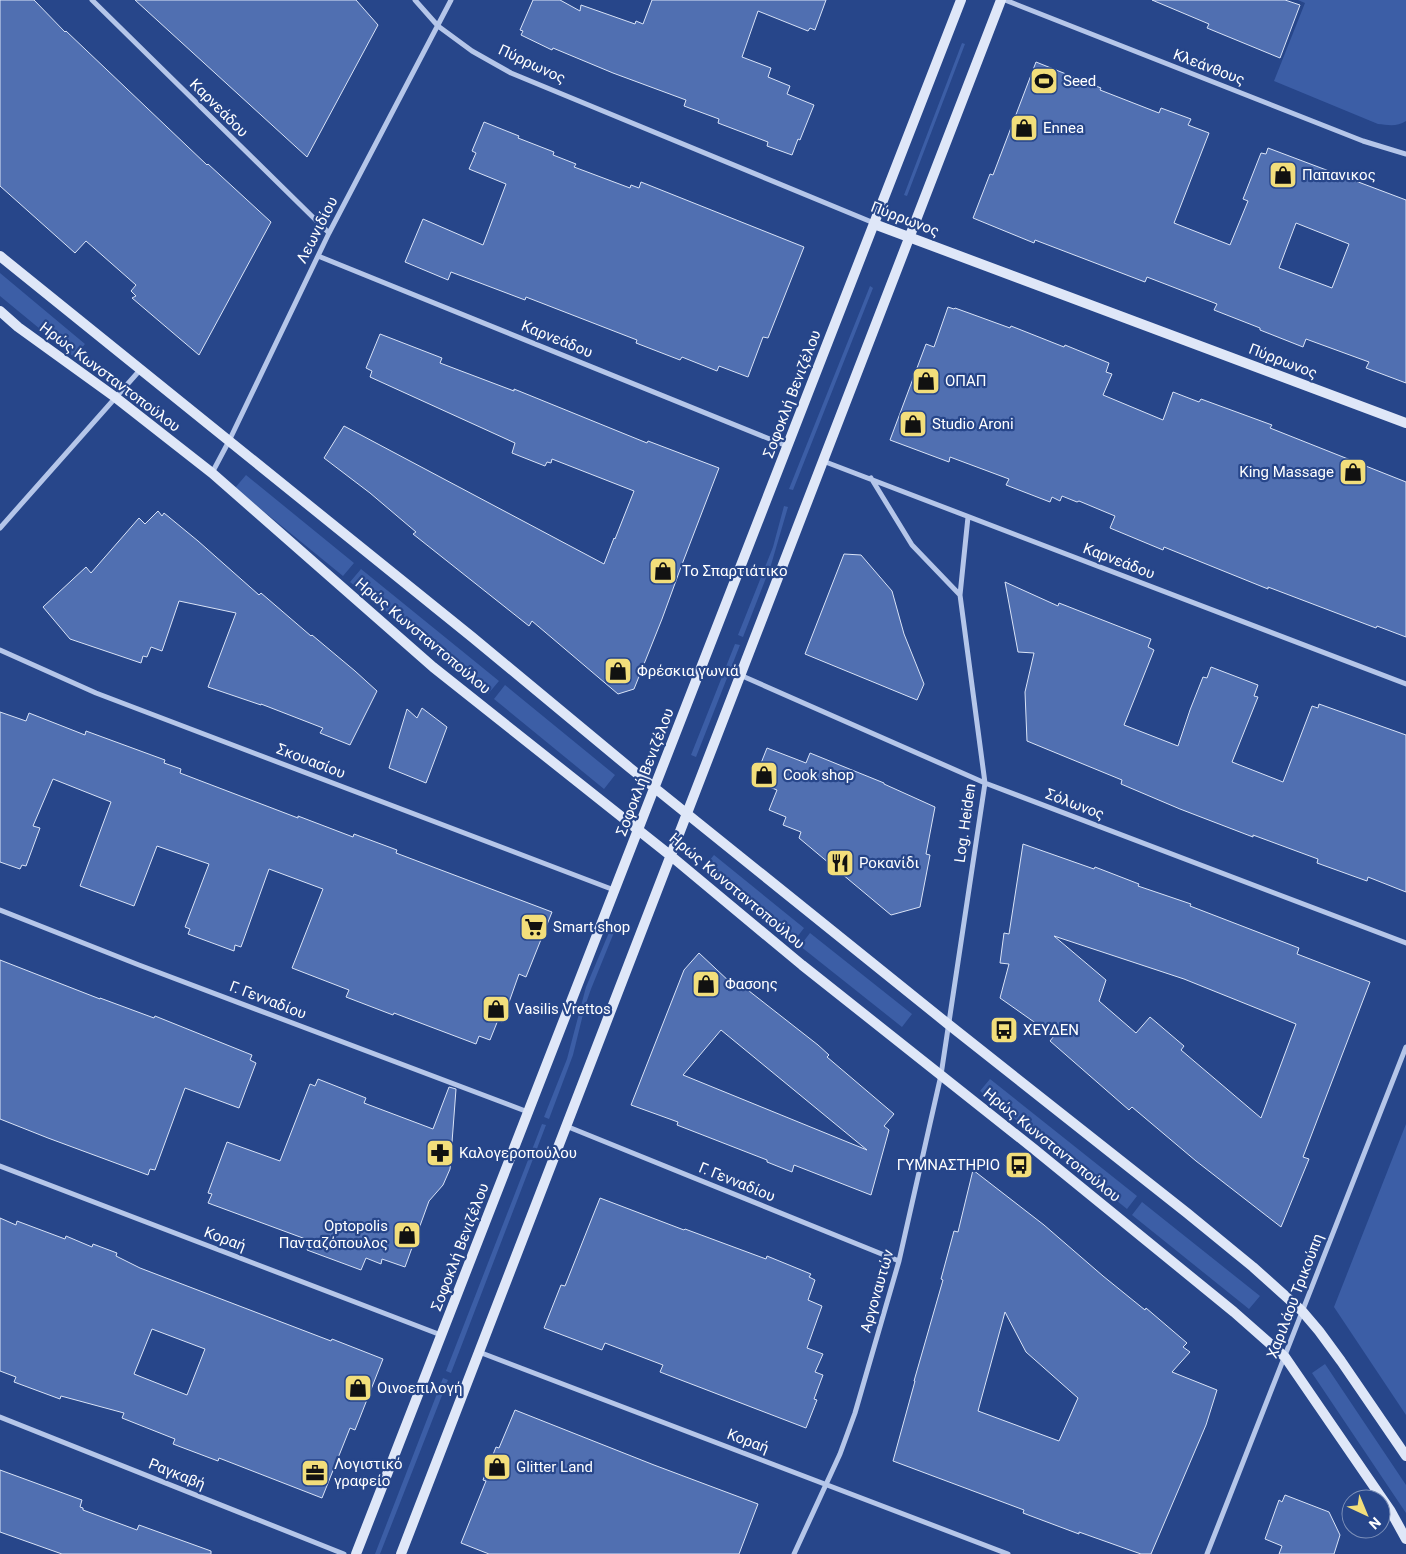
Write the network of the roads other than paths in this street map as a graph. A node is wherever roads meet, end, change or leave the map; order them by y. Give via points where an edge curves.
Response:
1 (92, 0) edge
2 (415, 0) edge
3 (451, 0) edge
4 (962, 0) edge
5 (1001, 0) edge
6 (1005, 0) edge
7 (438, 26) junction
8 (1406, 154) edge
9 (874, 224) junction
10 (328, 233) junction
11 (909, 237) junction
12 (0, 256) edge
13 (318, 256) junction
14 (0, 312) edge
15 (140, 370) junction
16 (115, 397) junction
17 (1406, 423) edge
18 (229, 442) junction
19 (788, 446) junction
20 (823, 460) junction
21 (212, 473) junction
22 (871, 478) junction
23 (968, 517) junction
24 (0, 528) edge
25 (960, 595) junction
26 (0, 650) edge
27 (740, 675) junction
28 (1406, 684) edge
29 (985, 783) junction
30 (655, 787) junction
31 (687, 813) junction
32 (638, 830) junction
33 (671, 856) junction
34 (615, 890) junction
35 (0, 910) edge
36 (1406, 943) edge
37 (948, 1024) junction
38 (1406, 1047) edge
39 (941, 1075) junction
40 (528, 1112) junction
41 (566, 1126) junction
42 (0, 1166) edge
43 (899, 1260) junction
44 (1302, 1312) junction
45 (441, 1335) junction
46 (479, 1352) junction
47 (1284, 1356) junction
48 (0, 1417) edge
49 (1406, 1456) edge
50 (827, 1485) junction
51 (1406, 1539) edge
52 (344, 1554) edge
53 (356, 1554) edge
54 (401, 1554) edge
55 (794, 1554) edge
56 (1008, 1554) edge
57 (1207, 1554) edge

1 - 10 street, Καρνεάδου
2 - 7 street, Πύρρωνος
3 - 7 street, Λεωνιδίου
4 - 9 street, Σοφοκλή Βενιζέλου
5 - 11 street
6 - 8 street, Κλεάνθους via 1363,141
7 - 9 street, Πύρρωνος via 511,74
7 - 10 street, Λεωνιδίου
9 - 11 street, Πύρρωνος
9 - 19 street, Σοφοκλή Βενιζέλου
10 - 13 street, Λεωνιδίου
11 - 17 street, Πύρρωνος
11 - 20 street
12 - 15 street, Ηρώς Κωνσταντοπούλου
13 - 18 street, Λεωνιδίου
13 - 19 street, Καρνεάδου
14 - 16 street, Ηρώς Κωνσταντοπούλου
15 - 16 street
15 - 18 street, Ηρώς Κωνσταντοπούλου
16 - 21 street, Ηρώς Κωνσταντοπούλου
16 - 24 street
18 - 21 street, Λεωνιδίου
18 - 30 street, Ηρώς Κωνσταντοπούλου
19 - 30 street, Σοφοκλή Βενιζέλου
20 - 22 street, Καρνεάδου
20 - 27 street
21 - 32 street, Ηρώς Κωνσταντοπούλου via 433,667
22 - 23 street, Καρνεάδου
22 - 25 street via 912,545
23 - 25 street, Log. Heiden
23 - 28 street, Καρνεάδου
25 - 29 street, Log. Heiden
26 - 34 street, Σκουασίου via 96,693
27 - 29 street, Σόλωνος
27 - 31 street
29 - 36 street, Σόλωνος
29 - 37 street, Log. Heiden
30 - 31 street, Ηρώς Κωνσταντοπούλου
30 - 32 street, Σοφοκλή Βενιζέλου
31 - 33 street
31 - 37 street, Ηρώς Κωνσταντοπούλου
32 - 33 street, Ηρώς Κωνσταντοπούλου
32 - 34 street, Σοφοκλή Βενιζέλου
33 - 39 street, Ηρώς Κωνσταντοπούλου
33 - 41 street
34 - 40 street, Σοφοκλή Βενιζέλου
35 - 40 street, Γ. Γενναδίου
37 - 39 street, Αργοναυτών
37 - 44 street, Ηρώς Κωνσταντοπούλου via 1187,1212
38 - 44 street, Χαριλάου Τρικούπη
39 - 43 street, Αργοναυτών
39 - 47 street, Ηρώς Κωνσταντοπούλου via 1227,1306
40 - 45 street, Σοφοκλή Βενιζέλου
41 - 43 street, Γ. Γενναδίου
41 - 46 street
42 - 45 street, Κοραή
43 - 50 street, Αργοναυτών via 855,1413
44 - 47 street, Χαριλάου Τρικούπη
44 - 49 street, Ηρώς Κωνσταντοπούλου via 1341,1361
45 - 53 street, Σοφοκλή Βενιζέλου
46 - 50 street, Κοραή
46 - 54 street
47 - 51 street, Ηρώς Κωνσταντοπούλου via 1390,1510
47 - 57 street, Χαριλάου Τρικούπη
48 - 52 street, Ραγκαβή
50 - 55 street, Αργοναυτών
50 - 56 street, Κοραή

